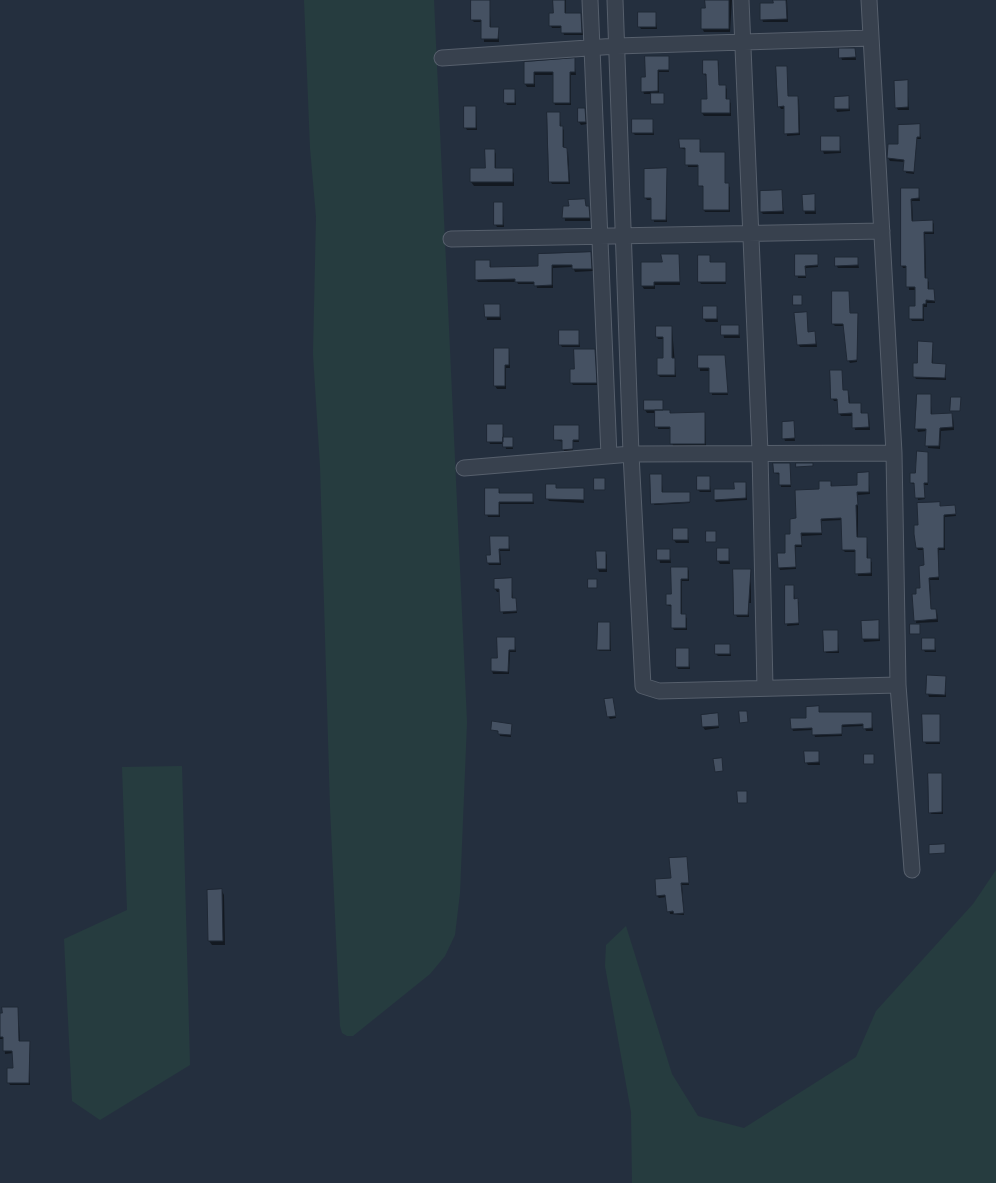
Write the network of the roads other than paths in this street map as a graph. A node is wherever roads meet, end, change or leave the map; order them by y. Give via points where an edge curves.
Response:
1 (590, 0) edge
2 (615, 0) edge
3 (741, 0) edge
4 (869, 0) edge
5 (871, 38) junction
6 (743, 43) junction
7 (617, 46) junction
8 (592, 48) junction
9 (442, 58) dead end
10 (882, 230) junction
11 (752, 232) junction
12 (600, 236) junction
13 (622, 236) junction
14 (451, 239) dead end
15 (760, 452) junction
16 (894, 453) junction
17 (631, 454) junction
18 (609, 456) junction
19 (464, 468) dead end
20 (898, 686) junction
21 (764, 688) junction
22 (912, 870) dead end

1 - 8 street
2 - 7 street
3 - 6 street
4 - 5 street
5 - 6 street
5 - 10 street
6 - 7 street
6 - 11 street
7 - 8 street
7 - 13 street
8 - 9 street
8 - 12 street
10 - 11 street
10 - 16 street
11 - 13 street
11 - 15 street
12 - 13 street
12 - 14 street
12 - 18 street
13 - 17 street
15 - 16 street
15 - 17 street
15 - 21 street
16 - 20 street
17 - 18 street
17 - 21 street via 643,686 659,691
18 - 19 street
20 - 21 street
20 - 22 street

